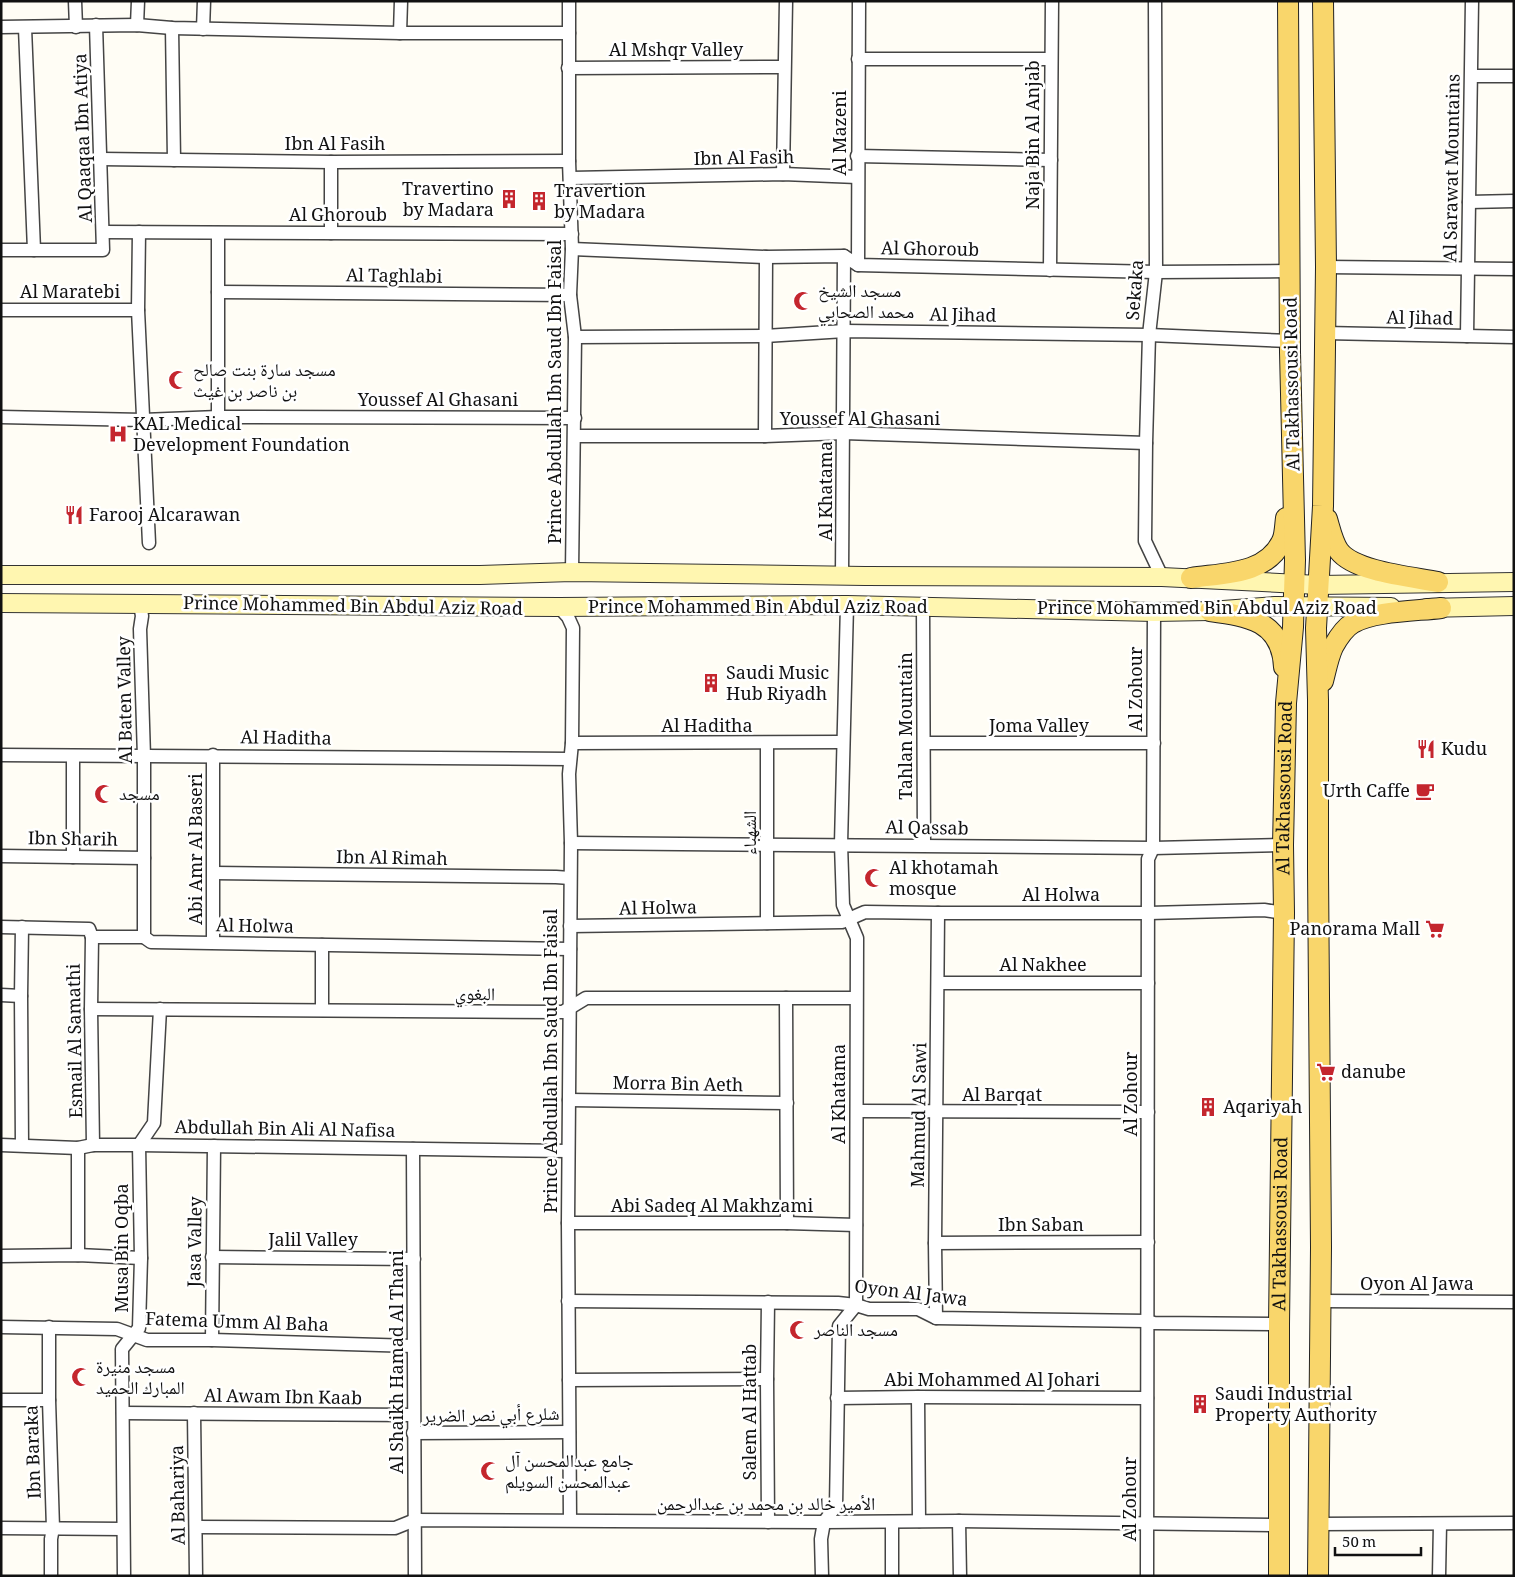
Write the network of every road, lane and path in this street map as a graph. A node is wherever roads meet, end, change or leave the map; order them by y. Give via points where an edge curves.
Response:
1 (75, 1) edge
2 (138, 1) edge
3 (204, 1) edge
4 (401, 1) edge
5 (569, 1) edge
6 (786, 1) edge
7 (859, 1) edge
8 (1052, 1) edge
9 (1155, 1) edge
10 (1288, 1) edge
11 (1323, 1) edge
12 (1472, 1) edge
13 (96, 25) junction
14 (137, 25) junction
15 (1, 27) edge
16 (76, 27) junction
17 (25, 28) junction
18 (172, 28) junction
19 (203, 29) junction
20 (400, 32) junction
21 (569, 33) junction
22 (858, 59) junction
23 (1051, 59) junction
24 (784, 67) junction
25 (568, 68) junction
26 (1472, 76) junction
27 (1514, 76) edge
28 (857, 156) junction
29 (100, 158) junction
30 (174, 160) junction
31 (1051, 160) junction
32 (570, 161) junction
33 (331, 162) junction
34 (783, 174) junction
35 (857, 177) junction
36 (571, 178) junction
37 (1514, 201) edge
38 (1469, 202) junction
39 (103, 232) junction
40 (139, 232) junction
41 (218, 233) junction
42 (331, 233) junction
43 (572, 234) junction
44 (572, 249) junction
45 (1, 250) edge
46 (34, 250) junction
47 (844, 256) junction
48 (766, 257) junction
49 (858, 265) junction
50 (1326, 267) junction
51 (1514, 269) edge
52 (1050, 270) junction
53 (1467, 270) junction
54 (1290, 271) junction
55 (1156, 272) junction
56 (218, 292) junction
57 (570, 295) junction
58 (1, 310) edge
59 (138, 310) junction
60 (845, 331) junction
61 (1325, 333) junction
62 (1149, 335) junction
63 (765, 336) junction
64 (1467, 336) junction
65 (575, 337) junction
66 (1514, 337) edge
67 (1290, 341) junction
68 (218, 417) junction
69 (1, 418) edge
70 (575, 418) junction
71 (143, 420) junction
72 (844, 433) junction
73 (575, 436) junction
74 (766, 436) junction
75 (1146, 443) junction
76 (1293, 482) junction
77 (1323, 506) junction
78 (149, 543) dead end
79 (572, 572) junction
80 (1, 575) edge
81 (842, 576) junction
82 (1162, 577) junction
83 (1191, 578) junction
84 (1216, 581) junction
85 (1438, 582) junction
86 (1514, 582) edge
87 (1294, 584) junction
88 (1319, 585) junction
89 (1, 603) edge
90 (140, 604) junction
91 (848, 605) junction
92 (1318, 606) junction
93 (1514, 606) edge
94 (923, 607) junction
95 (1294, 607) junction
96 (559, 608) junction
97 (1441, 608) junction
98 (1210, 611) junction
99 (1154, 612) junction
100 (1291, 648) junction
101 (1316, 655) junction
102 (1318, 700) junction
103 (1286, 703) junction
104 (843, 742) junction
105 (572, 743) junction
106 (767, 743) junction
107 (924, 743) junction
108 (1154, 743) junction
109 (1, 755) edge
110 (213, 755) junction
111 (73, 756) junction
112 (144, 757) junction
113 (570, 758) junction
114 (571, 843) junction
115 (768, 844) junction
116 (841, 844) junction
117 (924, 845) junction
118 (1283, 845) junction
119 (1153, 848) junction
120 (1, 856) edge
121 (73, 857) junction
122 (144, 858) junction
123 (214, 873) junction
124 (570, 878) junction
125 (938, 913) junction
126 (1149, 913) junction
127 (1284, 913) junction
128 (848, 919) junction
129 (767, 923) junction
130 (570, 926) junction
131 (1, 927) edge
132 (22, 928) junction
133 (92, 937) junction
134 (147, 940) junction
135 (213, 942) junction
136 (322, 945) junction
137 (570, 949) junction
138 (1148, 982) junction
139 (938, 983) junction
140 (1, 995) edge
141 (21, 996) junction
142 (786, 998) junction
143 (856, 998) junction
144 (570, 1008) junction
145 (90, 1009) junction
146 (160, 1009) junction
147 (322, 1010) junction
148 (569, 1100) junction
149 (787, 1103) junction
150 (857, 1112) junction
151 (1148, 1112) junction
152 (937, 1113) junction
153 (1, 1145) edge
154 (22, 1145) junction
155 (93, 1145) junction
156 (139, 1145) junction
157 (214, 1146) junction
158 (78, 1148) junction
159 (413, 1149) junction
160 (568, 1151) junction
161 (568, 1223) junction
162 (787, 1223) junction
163 (856, 1225) junction
164 (1148, 1242) junction
165 (935, 1243) junction
166 (78, 1255) junction
167 (1, 1256) edge
168 (212, 1257) junction
169 (140, 1258) junction
170 (414, 1259) junction
171 (568, 1301) junction
172 (1320, 1301) junction
173 (768, 1302) junction
174 (1514, 1302) edge
175 (856, 1305) junction
176 (936, 1318) junction
177 (1147, 1321) junction
178 (1279, 1324) junction
179 (1, 1326) edge
180 (49, 1327) junction
181 (133, 1334) junction
182 (212, 1340) junction
183 (413, 1346) junction
184 (767, 1379) junction
185 (568, 1380) junction
186 (918, 1397) junction
187 (837, 1398) junction
188 (1147, 1398) junction
189 (1, 1400) edge
190 (49, 1400) junction
191 (123, 1413) junction
192 (194, 1413) junction
193 (413, 1415) junction
194 (569, 1432) junction
195 (413, 1434) junction
196 (570, 1519) junction
197 (415, 1520) junction
198 (919, 1521) junction
199 (959, 1521) junction
200 (768, 1522) junction
201 (824, 1522) junction
202 (892, 1522) junction
203 (1148, 1523) junction
204 (1318, 1524) junction
205 (1440, 1524) junction
206 (1514, 1524) edge
207 (1278, 1525) junction
208 (196, 1527) junction
209 (1, 1528) edge
210 (54, 1528) junction
211 (123, 1529) junction
212 (51, 1576) edge
213 (124, 1576) edge
214 (196, 1576) edge
215 (415, 1576) edge
216 (822, 1576) edge
217 (892, 1576) edge
218 (960, 1576) edge
219 (1147, 1576) edge
220 (1279, 1576) edge
221 (1318, 1576) edge
222 (1439, 1576) edge

1 - 16 street
2 - 14 street
3 - 19 street
4 - 20 street
5 - 21 street, Prince Abdullah Ibn Saud Ibn Faisal
6 - 24 street
7 - 22 street, Al Mazeni
8 - 23 street, Naja Bin Al Anjab
9 - 55 street, Sekaka
10 - 54 main road, Al Takhassousi Road
11 - 50 main road, Al Takhassousi Road
12 - 26 street, Al Sarawat Mountains
13 - 14 street
13 - 16 street
13 - 29 street, Al Qaaqaa Ibn Atiya
14 - 18 street
15 - 17 street
16 - 17 street
17 - 46 street
18 - 19 street
18 - 30 street
19 - 20 street
20 - 21 street
21 - 25 street, Prince Abdullah Ibn Saud Ibn Faisal
22 - 23 street
22 - 28 street, Al Mazeni
23 - 31 street, Naja Bin Al Anjab
24 - 25 street, Al Mshqr Valley
24 - 34 street
25 - 32 street, Prince Abdullah Ibn Saud Ibn Faisal
26 - 27 street
26 - 38 street, Al Sarawat Mountains
28 - 31 street
28 - 35 street, Al Mazeni
29 - 30 street, Ibn Al Fasih
29 - 39 street, Al Qaaqaa Ibn Atiya
30 - 33 street, Ibn Al Fasih
31 - 52 street, Naja Bin Al Anjab
32 - 33 street, Ibn Al Fasih
32 - 36 street, Prince Abdullah Ibn Saud Ibn Faisal
33 - 42 street
34 - 35 street, Ibn Al Fasih
34 - 36 street, Ibn Al Fasih
35 - 49 street, Al Mazeni
36 - 43 street, Prince Abdullah Ibn Saud Ibn Faisal
37 - 38 street
38 - 53 street, Al Sarawat Mountains
39 - 40 street, Al Ghoroub
39 - 46 street, Al Qaaqaa Ibn Atiya via 103,250
40 - 41 street, Al Ghoroub
40 - 59 street
41 - 42 street, Al Ghoroub
41 - 56 street
42 - 43 street, Al Ghoroub
43 - 44 street, Prince Abdullah Ibn Saud Ibn Faisal
44 - 48 street
44 - 57 street, Prince Abdullah Ibn Saud Ibn Faisal
45 - 46 street
47 - 48 street
47 - 49 street, Al Ghoroub
47 - 60 street, Al Khatama
48 - 63 street
49 - 52 street, Al Ghoroub
50 - 53 street
50 - 61 main road, Al Takhassousi Road
51 - 53 street
52 - 55 street, Al Ghoroub
53 - 64 street, Al Sarawat Mountains
54 - 55 street, Al Ghoroub
54 - 67 main road, Al Takhassousi Road
55 - 62 street, Sekaka
56 - 57 street, Al Taghlabi
56 - 68 street
57 - 65 street, Prince Abdullah Ibn Saud Ibn Faisal
58 - 59 street, Al Maratebi
59 - 71 street
60 - 62 street, Al Jihad
60 - 63 street, Al Jihad
60 - 72 street, Al Khatama
61 - 64 street, Al Jihad
61 - 77 main road, Al Takhassousi Road
62 - 67 street, Al Jihad
62 - 75 street, Sekaka
63 - 65 street, Al Jihad
63 - 74 street
64 - 66 street, Al Jihad
65 - 70 street, Prince Abdullah Ibn Saud Ibn Faisal
67 - 76 main road, Al Takhassousi Road
68 - 70 street, Youssef Al Ghasani
68 - 71 street, Youssef Al Ghasani
69 - 71 street, Youssef Al Ghasani
70 - 73 street, Prince Abdullah Ibn Saud Ibn Faisal
71 - 78 street
72 - 74 street, Youssef Al Ghasani
72 - 75 street, Youssef Al Ghasani
72 - 81 street, Al Khatama
73 - 74 street, Youssef Al Ghasani
73 - 79 street, Prince Abdullah Ibn Saud Ibn Faisal
75 - 82 street, Sekaka via 1145,540
76 - 83 main road via 1282,540 1266,561 1243,570
76 - 87 main road, Al Takhassousi Road
77 - 85 main road via 1335,544 1345,557 1369,569
77 - 88 main road, Al Takhassousi Road
79 - 80 main road, Prince Mohammed Bin Abdul Aziz Road
79 - 81 main road, Prince Mohammed Bin Abdul Aziz Road
81 - 82 main road, Prince Mohammed Bin Abdul Aziz Road
82 - 83 main road, Prince Mohammed Bin Abdul Aziz Road
83 - 84 main road, Prince Mohammed Bin Abdul Aziz Road
84 - 87 main road, Prince Mohammed Bin Abdul Aziz Road
84 - 98 main road via 1251,586 1256,590 1254,597 1223,603
85 - 86 main road, Prince Mohammed Bin Abdul Aziz Road
85 - 88 main road, Prince Mohammed Bin Abdul Aziz Road
87 - 88 main road, Prince Mohammed Bin Abdul Aziz Road
87 - 95 main road, Al Takhassousi Road
88 - 92 main road, Al Takhassousi Road
89 - 90 main road, Prince Mohammed Bin Abdul Aziz Road
90 - 96 main road, Prince Mohammed Bin Abdul Aziz Road
90 - 112 street, Al Baten Valley
91 - 94 main road, Prince Mohammed Bin Abdul Aziz Road
91 - 96 main road, Prince Mohammed Bin Abdul Aziz Road
91 - 104 street, Al Khatama
92 - 95 main road, Prince Mohammed Bin Abdul Aziz Road
92 - 97 main road, Prince Mohammed Bin Abdul Aziz Road
92 - 101 main road, Al Takhassousi Road
93 - 97 main road, Prince Mohammed Bin Abdul Aziz Road
94 - 99 main road, Prince Mohammed Bin Abdul Aziz Road
94 - 107 street, Tahlan Mountain
95 - 98 main road, Prince Mohammed Bin Abdul Aziz Road
95 - 100 main road, Al Takhassousi Road
96 - 105 street, Prince Abdullah Ibn Saud Ibn Faisal via 573,628
97 - 102 main road via 1384,614 1351,623 1331,653
98 - 99 main road, Prince Mohammed Bin Abdul Aziz Road
98 - 103 main road via 1245,617 1268,628 1274,635 1282,649
99 - 108 street, Al Zohour
100 - 101 main road via 1298,616 1302,614 1306,617
100 - 103 main road, Al Takhassousi Road
101 - 102 main road, Al Takhassousi Road
102 - 172 main road, Al Takhassousi Road
103 - 118 main road, Al Takhassousi Road
104 - 106 street, Al Haditha
104 - 116 street, Al Khatama
105 - 106 street, Al Haditha
105 - 113 street, Prince Abdullah Ibn Saud Ibn Faisal
106 - 115 street, الشهباء
107 - 108 street, Joma Valley
107 - 117 street, Tahlan Mountain
108 - 119 street, Al Zohour
109 - 111 street, Al Haditha
110 - 112 street, Al Haditha
110 - 113 street, Al Haditha
110 - 123 street, Abi Amr Al Baseri
111 - 112 street, Al Haditha
111 - 121 street
112 - 122 street, Al Baten Valley
113 - 114 street, Prince Abdullah Ibn Saud Ibn Faisal
114 - 115 street, Al Qassab
114 - 124 street, Prince Abdullah Ibn Saud Ibn Faisal
115 - 116 street, Al Qassab
115 - 129 street, الشهباء
116 - 117 street, Al Qassab
116 - 128 street, Al Khatama via 843,905
117 - 119 street, Al Qassab
118 - 119 street, Al Qassab
118 - 127 main road, Al Takhassousi Road
119 - 126 street, Al Zohour via 1148,859
120 - 121 street, Ibn Sharih
121 - 122 street, Ibn Sharih
122 - 134 street, Al Baten Valley
123 - 124 street, Ibn Al Rimah
123 - 135 street, Abi Amr Al Baseri
124 - 130 street, Prince Abdullah Ibn Saud Ibn Faisal
125 - 126 street, Al Holwa
125 - 128 street, Al Holwa via 865,912
125 - 139 street, Mahmud Al Sawi
126 - 127 street, Al Holwa via 1264,910
126 - 138 street, Al Zohour
127 - 178 main road, Al Takhassousi Road
128 - 129 street, Al Holwa via 842,922
128 - 143 street, Al Khatama via 857,938
129 - 130 street, Al Holwa
130 - 137 street, Prince Abdullah Ibn Saud Ibn Faisal
131 - 132 street, Al Holwa
132 - 133 street, Al Holwa via 89,930
132 - 141 street
133 - 134 street, Al Holwa
133 - 145 street, Esmail Al Samathi
134 - 135 street, Al Holwa
135 - 136 street, Al Holwa
136 - 137 street, Al Holwa
136 - 147 street
137 - 144 street, Prince Abdullah Ibn Saud Ibn Faisal
138 - 139 street, Al Nakhee
138 - 151 street, Al Zohour
139 - 152 street, Mahmud Al Sawi
140 - 141 street
141 - 154 street
142 - 143 street, البغوي
142 - 144 street, البغوي via 586,998
142 - 149 street
143 - 150 street, Al Khatama
144 - 147 street, البغوي via 564,1012
144 - 148 street, Prince Abdullah Ibn Saud Ibn Faisal
145 - 146 street, البغوي
145 - 155 street, Esmail Al Samathi
146 - 147 street, البغوي
146 - 156 street via 154,1123
148 - 149 street, Morra Bin Aeth
148 - 160 street, Prince Abdullah Ibn Saud Ibn Faisal
149 - 162 street
150 - 152 street, Al Barqat
150 - 163 street, Al Khatama
151 - 152 street, Al Barqat
151 - 164 street, Al Zohour
152 - 165 street, Mahmud Al Sawi
153 - 154 street, Abdullah Bin Ali Al Nafisa
154 - 158 street, Abdullah Bin Ali Al Nafisa
155 - 156 street, Abdullah Bin Ali Al Nafisa
155 - 158 street, Abdullah Bin Ali Al Nafisa
156 - 157 street, Abdullah Bin Ali Al Nafisa
156 - 169 street, Musa Bin Oqba
157 - 159 street, Abdullah Bin Ali Al Nafisa
157 - 168 street, Jasa Valley
158 - 166 street
159 - 160 street, Abdullah Bin Ali Al Nafisa
159 - 170 street, Al Shaikh Hamad Al Thani
160 - 161 street, Prince Abdullah Ibn Saud Ibn Faisal
161 - 162 street, Abi Sadeq Al Makhzami
161 - 171 street, Prince Abdullah Ibn Saud Ibn Faisal
162 - 163 street, Abi Sadeq Al Makhzami
163 - 175 street, Al Khatama
164 - 165 street, Ibn Saban
164 - 177 street, Al Zohour
165 - 176 street, Mahmud Al Sawi
166 - 167 street
166 - 169 street
168 - 170 street, Jalil Valley
168 - 182 street, Jasa Valley
169 - 181 street, Musa Bin Oqba via 138,1328
170 - 183 street, Al Shaikh Hamad Al Thani
171 - 173 street, Oyon Al Jawa
171 - 185 street, Prince Abdullah Ibn Saud Ibn Faisal
172 - 174 street, Oyon Al Jawa
172 - 204 main road, Al Takhassousi Road
173 - 175 street, Oyon Al Jawa
173 - 184 street, Salem Al Hattab
175 - 176 street, Oyon Al Jawa via 869,1309 918,1309
175 - 187 street via 840,1326
176 - 177 street, Oyon Al Jawa
177 - 178 street, Oyon Al Jawa
177 - 188 street, Al Zohour
178 - 207 main road, Al Takhassousi Road
179 - 180 street, Fatema Umm Al Baha
180 - 181 street, Fatema Umm Al Baha via 117,1329
180 - 190 street, Ibn Baraka
181 - 182 street, Fatema Umm Al Baha via 147,1340
181 - 191 street, Musa Bin Oqba via 122,1348
182 - 183 street, Fatema Umm Al Baha
183 - 193 street, Al Shaikh Hamad Al Thani
184 - 185 street
184 - 200 street, Salem Al Hattab
185 - 194 street, Prince Abdullah Ibn Saud Ibn Faisal
186 - 187 street, Abi Mohammed Al Johari
186 - 188 street, Abi Mohammed Al Johari
186 - 198 street
187 - 201 street via 836,1506
188 - 203 street, Al Zohour
189 - 190 street
190 - 210 street, Ibn Baraka
191 - 192 street, Al Awam Ibn Kaab
191 - 211 street, Musa Bin Oqba
192 - 193 street, Al Awam Ibn Kaab
192 - 208 street, Al Bahariya
193 - 195 street, Al Shaikh Hamad Al Thani
194 - 195 street, شلرع أبي نصر الضرير
194 - 196 street, Prince Abdullah Ibn Saud Ibn Faisal
195 - 197 street, Al Shaikh Hamad Al Thani
196 - 197 street, الأمير خالد بن محمد بن عبدالرحمن
196 - 200 street, الأمير خالد بن محمد بن عبدالرحمن
197 - 208 street, الأمير خالد بن محمد بن عبدالرحمن via 395,1528
197 - 215 street, Al Shaikh Hamad Al Thani
198 - 199 street, الأمير خالد بن محمد بن عبدالرحمن
198 - 202 street, الأمير خالد بن محمد بن عبدالرحمن
199 - 203 street, الأمير خالد بن محمد بن عبدالرحمن
199 - 218 street
200 - 201 street, الأمير خالد بن محمد بن عبدالرحمن
201 - 202 street, الأمير خالد بن محمد بن عبدالرحمن
201 - 216 street
202 - 217 street
203 - 207 street, الأمير خالد بن محمد بن عبدالرحمن
203 - 219 street, Al Zohour
204 - 205 street
204 - 221 main road, Al Takhassousi Road
205 - 206 street
205 - 222 street
207 - 220 main road, Al Takhassousi Road
208 - 214 street, Al Bahariya
209 - 210 street
210 - 211 street
210 - 212 street, Ibn Baraka
211 - 213 street, Musa Bin Oqba

